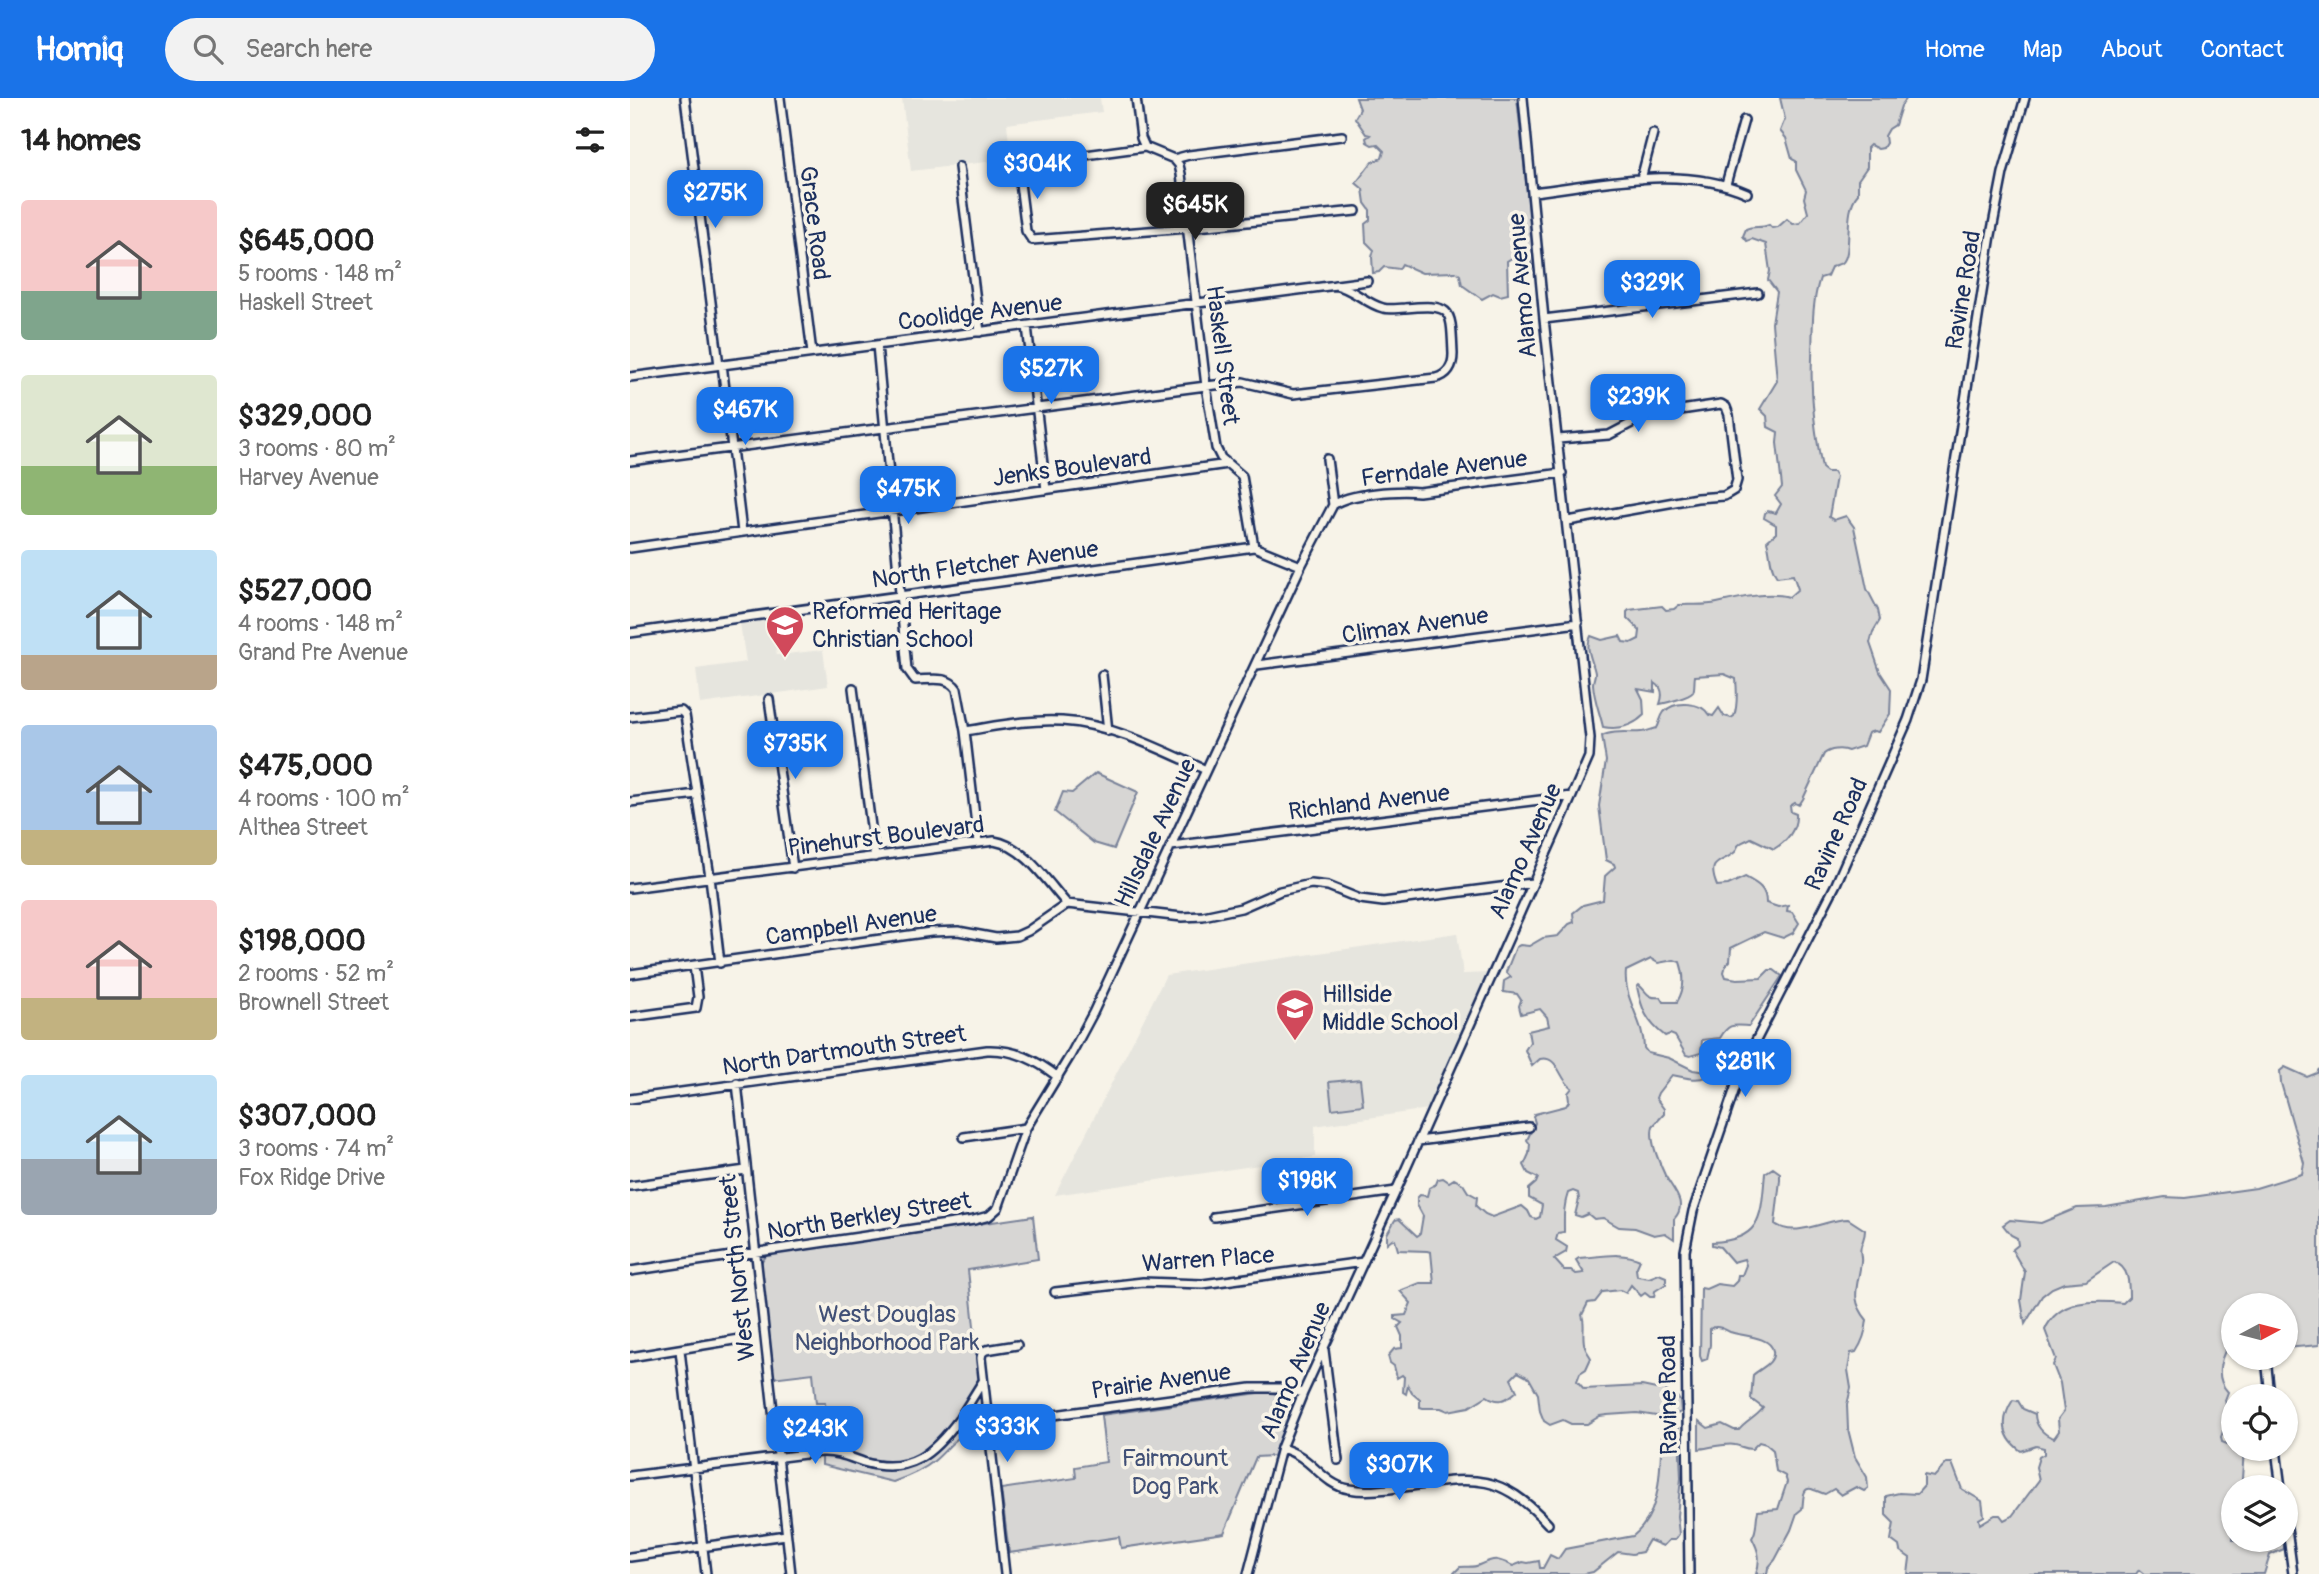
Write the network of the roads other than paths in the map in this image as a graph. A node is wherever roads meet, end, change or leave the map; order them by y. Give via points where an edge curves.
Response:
1 (685, 98) edge
2 (780, 98) edge
3 (1136, 98) edge
4 (1522, 98) edge
5 (2025, 98) edge
6 (1744, 120) dead end
7 (1653, 132) dead end
8 (1342, 136) dead end
9 (1145, 146) junction
10 (1174, 159) junction
11 (959, 167) dead end
12 (1641, 179) junction
13 (1726, 184) junction
14 (1533, 192) junction
15 (1747, 193) dead end
16 (1356, 211) dead end
17 (1187, 229) junction
18 (1367, 281) dead end
19 (1335, 285) junction
20 (1758, 293) dead end
21 (1196, 303) junction
22 (1544, 319) junction
23 (1027, 326) junction
24 (980, 331) junction
25 (877, 345) junction
26 (812, 353) junction
27 (720, 365) junction
28 (630, 377) edge
29 (1206, 386) junction
30 (1037, 407) junction
31 (885, 428) junction
32 (1558, 439) junction
33 (731, 448) junction
34 (1327, 458) dead end
35 (630, 461) edge
36 (1228, 464) junction
37 (1562, 473) junction
38 (1046, 490) junction
39 (1333, 505) junction
40 (892, 510) junction
41 (1567, 521) junction
42 (742, 532) junction
43 (1254, 547) junction
44 (630, 548) edge
45 (1301, 566) junction
46 (900, 595) junction
47 (1578, 623) junction
48 (630, 633) edge
49 (1256, 666) junction
50 (1102, 675) dead end
51 (853, 688) dead end
52 (769, 699) dead end
53 (630, 717) edge
54 (965, 731) junction
55 (1108, 731) junction
56 (1206, 770) junction
57 (697, 794) junction
58 (1572, 796) junction
59 (630, 802) edge
60 (978, 842) junction
61 (1171, 846) junction
62 (875, 858) junction
63 (793, 868) junction
64 (709, 877) junction
65 (1532, 883) junction
66 (630, 888) edge
67 (1067, 904) junction
68 (1140, 912) junction
69 (720, 963) junction
70 (694, 966) junction
71 (630, 974) edge
72 (630, 1017) edge
73 (1058, 1077) junction
74 (737, 1083) junction
75 (630, 1098) edge
76 (1529, 1127) dead end
77 (1027, 1128) junction
78 (964, 1137) dead end
79 (1418, 1141) junction
80 (746, 1170) junction
81 (630, 1186) edge
82 (1396, 1191) junction
83 (989, 1216) joint
84 (1214, 1217) dead end
85 (755, 1254) junction
86 (1363, 1262) junction
87 (630, 1271) edge
88 (1055, 1293) dead end
89 (746, 1338) dead end
90 (1017, 1345) dead end
91 (680, 1350) junction
92 (1324, 1350) junction
93 (630, 1357) edge
94 (983, 1381) junction
95 (1303, 1393) junction
96 (960, 1418) junction
97 (988, 1424) junction
98 (1281, 1448) junction
99 (777, 1457) junction
100 (1338, 1460) dead end
101 (694, 1469) junction
102 (630, 1476) edge
103 (1548, 1524) dead end
104 (786, 1535) junction
105 (702, 1546) junction
106 (2290, 1552) edge
107 (630, 1558) edge
108 (706, 1574) edge
109 (791, 1574) edge
110 (1005, 1574) edge
111 (1248, 1574) edge
112 (1689, 1574) edge
113 (2293, 1574) edge

1 - 27 street
2 - 26 street, Grace Road
3 - 9 street
4 - 14 street, Alamo Avenue
5 - 112 street, Ravine Road via 1993,225 1921,680 1836,884 1742,1068 1690,1222 1685,1251
6 - 13 street
7 - 12 street
8 - 10 street
9 - 10 street
9 - 17 street via 1024,164 1019,175 1027,235 1032,240
10 - 17 street, Haskell Street via 1180,169
11 - 24 street
12 - 13 street via 1690,178
12 - 14 street
13 - 15 street
14 - 22 street, Alamo Avenue
16 - 17 street
17 - 21 street, Haskell Street
18 - 19 street, Coolidge Avenue
19 - 21 street, Coolidge Avenue
19 - 29 street via 1382,308 1443,309 1451,323 1453,354 1448,371 1436,378 1293,394 1243,382
20 - 22 street
21 - 23 street, Coolidge Avenue
21 - 29 street, Haskell Street
22 - 32 street, Alamo Avenue
23 - 24 street, Coolidge Avenue
23 - 30 street
24 - 25 street, Coolidge Avenue
25 - 26 street, Coolidge Avenue
25 - 31 street
26 - 27 street, Coolidge Avenue
27 - 28 street, Coolidge Avenue
27 - 33 street
29 - 30 street
29 - 36 street, Haskell Street via 1216,448
30 - 31 street
30 - 38 street
31 - 33 street
31 - 40 street
32 - 37 street, Alamo Avenue
32 - 41 street via 1608,435 1660,412 1724,405 1737,480 1734,490 1724,496
33 - 35 street
33 - 42 street
34 - 39 street
36 - 38 street, Jenks Boulevard
36 - 43 street, Haskell Street via 1242,476
37 - 39 street, Ferndale Avenue via 1347,498
37 - 41 street, Alamo Avenue
38 - 40 street, Jenks Boulevard
39 - 45 street, Hillsdale Avenue
40 - 42 street, Jenks Boulevard
40 - 46 street
41 - 47 street, Alamo Avenue
42 - 44 street, Jenks Boulevard
43 - 45 street, North Fletcher Avenue
43 - 46 street, North Fletcher Avenue
45 - 49 street, Hillsdale Avenue
46 - 48 street, North Fletcher Avenue
46 - 54 street via 908,673 915,680 954,683
47 - 49 street, Climax Avenue
47 - 58 street, Alamo Avenue via 1590,748
49 - 56 street, Hillsdale Avenue
50 - 55 street
51 - 62 street
52 - 63 street
53 - 57 street via 681,711 687,719
54 - 55 street via 1037,721 1073,722
54 - 60 street
55 - 56 street
56 - 61 street, Hillsdale Avenue
57 - 59 street
57 - 64 street
58 - 61 street, Richland Avenue
58 - 65 street, Alamo Avenue
60 - 62 street, Pinehurst Boulevard
60 - 67 street, Pinehurst Boulevard via 1004,842
61 - 68 street, Hillsdale Avenue
62 - 63 street, Pinehurst Boulevard
63 - 64 street, Pinehurst Boulevard
64 - 66 street, Pinehurst Boulevard
64 - 69 street
65 - 68 street via 1383,902 1360,900 1311,884 1217,914 1189,917
65 - 79 street, Alamo Avenue
67 - 68 street
67 - 69 street, Campbell Avenue via 1028,931 1005,939 958,931 931,932
68 - 73 street, Hillsdale Avenue
69 - 70 street, Campbell Avenue
70 - 71 street, Campbell Avenue
70 - 72 street via 696,1008
73 - 74 street, North Dartmouth Street via 1029,1058 1002,1050
73 - 77 street, Hillsdale Avenue
74 - 75 street, North Dartmouth Street
74 - 80 street, West North Street
76 - 79 street
77 - 78 street
77 - 83 street, Hillsdale Avenue via 1002,1200
79 - 82 street, Alamo Avenue
80 - 81 street
80 - 85 street, West North Street
82 - 84 street
82 - 86 street, Alamo Avenue
83 - 85 street, North Berkley Street
85 - 87 street, North Berkley Street
85 - 99 street, West North Street
86 - 88 street, Warren Place via 1202,1284 1143,1282
86 - 92 street, Alamo Avenue
89 - 91 street
90 - 94 street via 982,1353
91 - 93 street
91 - 101 street
92 - 95 street, Alamo Avenue
92 - 100 street
94 - 96 street
94 - 97 street
95 - 97 street, Prairie Avenue via 1251,1388
95 - 98 street, Alamo Avenue
96 - 97 street, Prairie Avenue via 974,1416
96 - 99 street via 934,1449 907,1465 878,1466 829,1451
97 - 110 street
98 - 103 street via 1347,1489 1486,1482 1519,1496
98 - 111 street, Alamo Avenue
99 - 101 street
99 - 104 street, West North Street
101 - 102 street
101 - 105 street
104 - 105 street
104 - 109 street, West North Street
105 - 107 street
105 - 108 street
106 - 113 street

